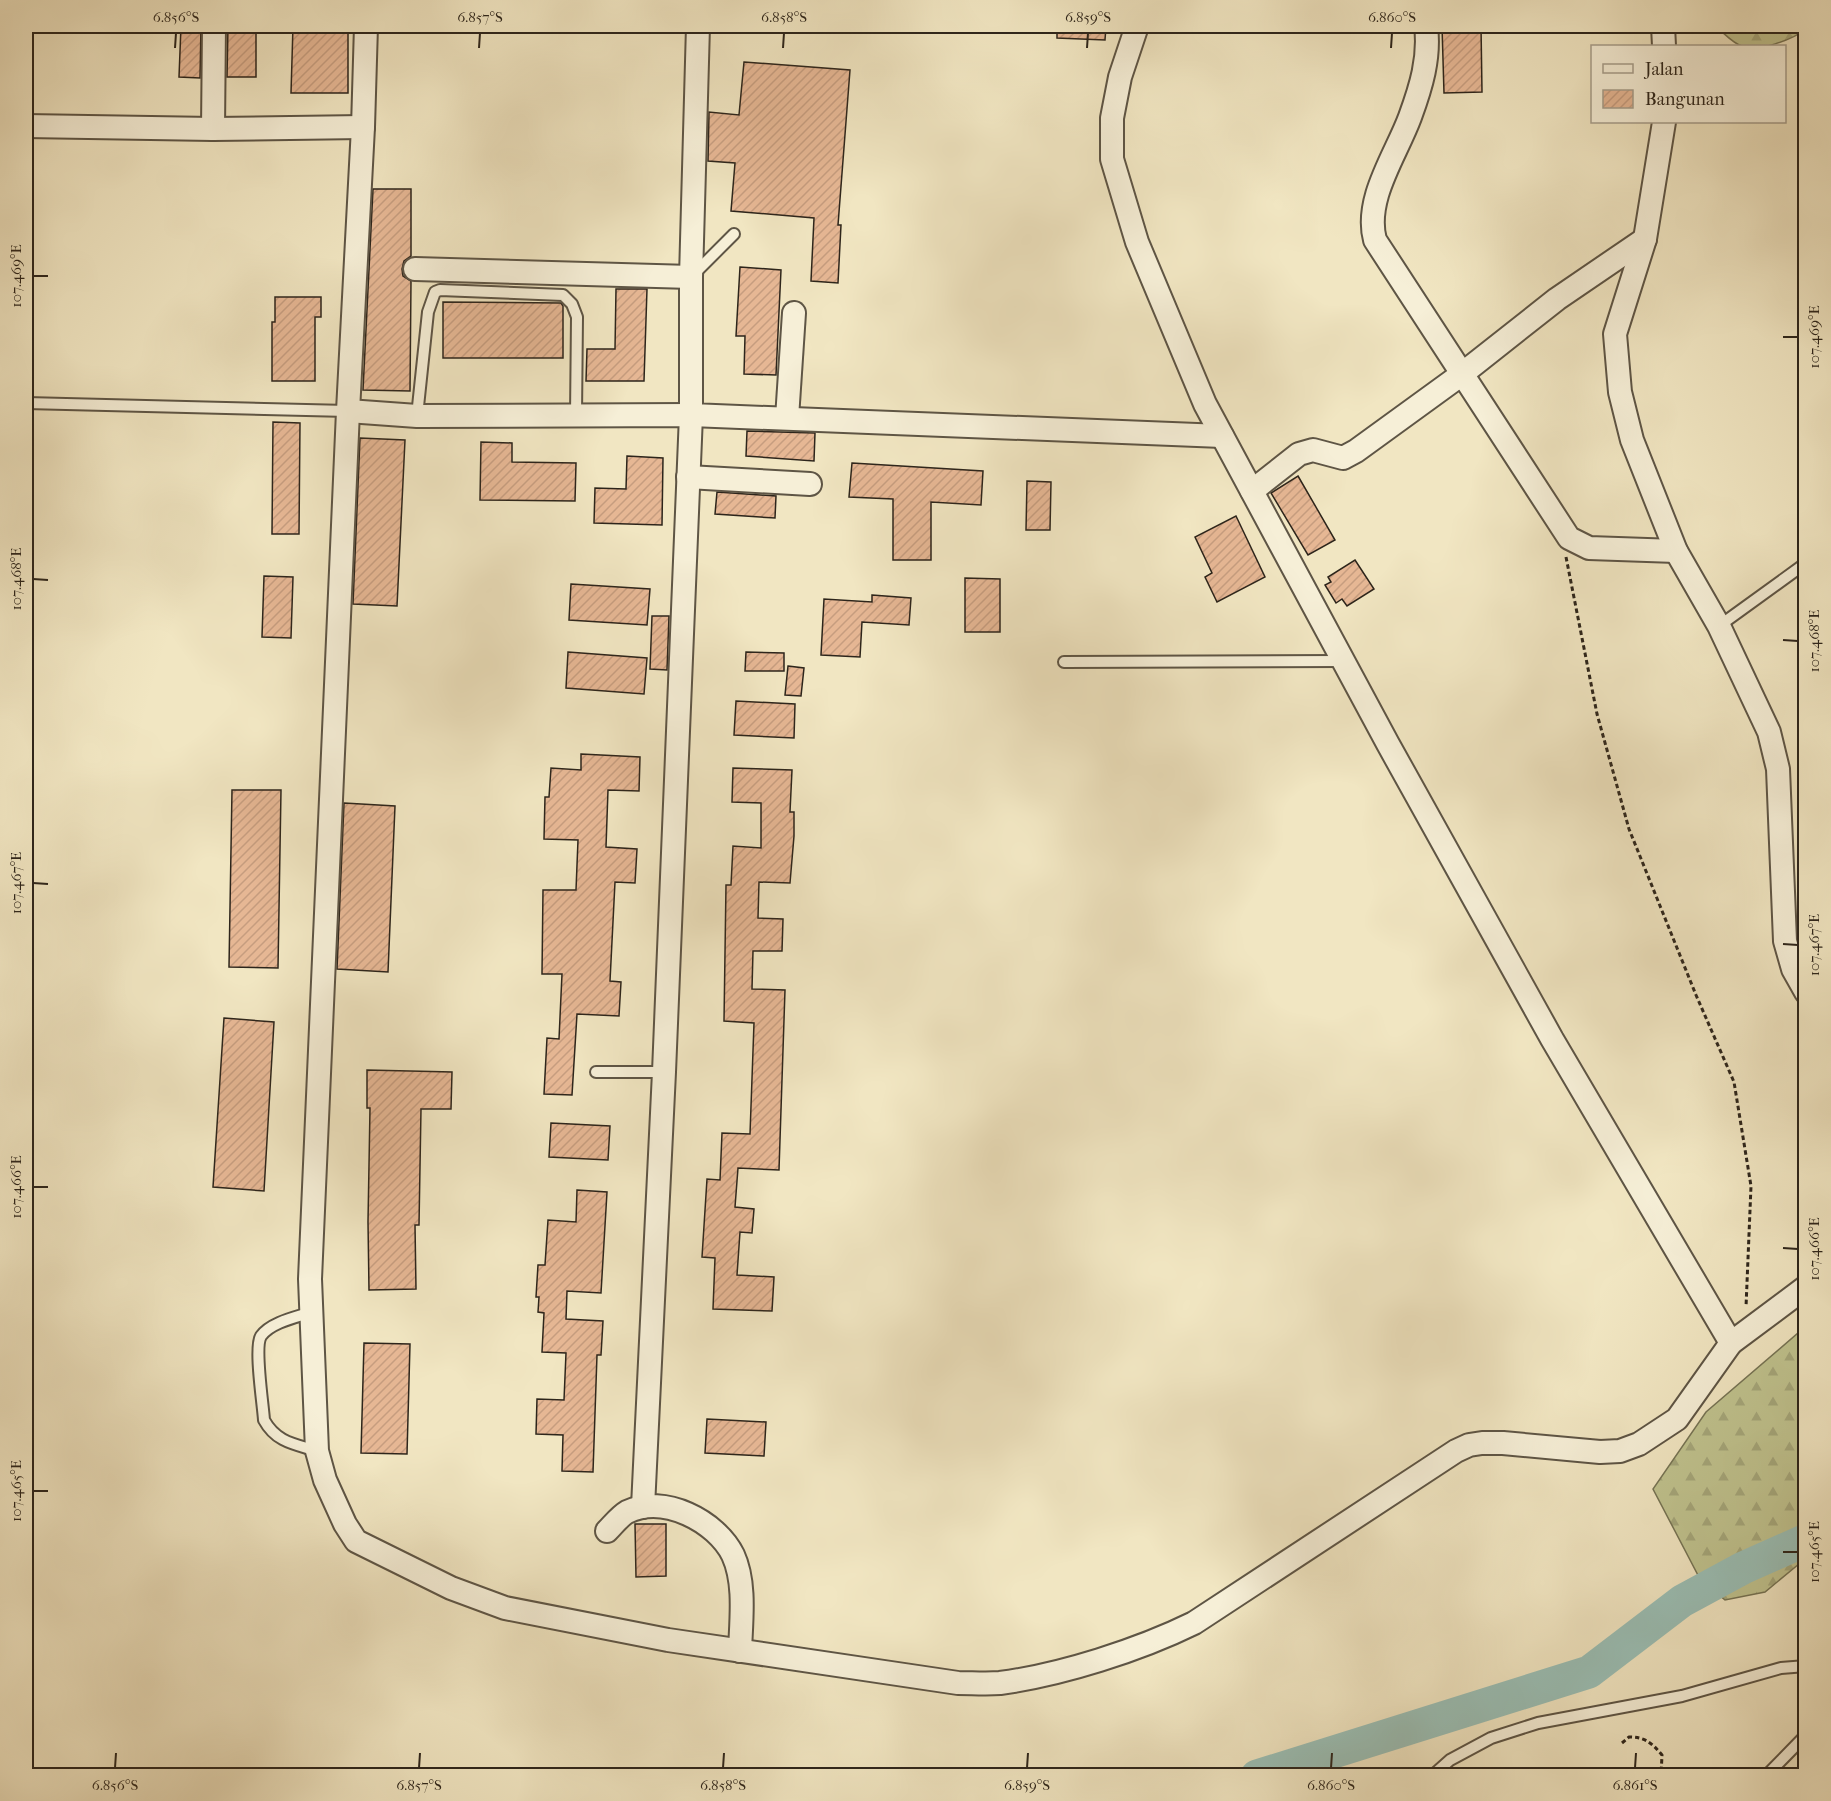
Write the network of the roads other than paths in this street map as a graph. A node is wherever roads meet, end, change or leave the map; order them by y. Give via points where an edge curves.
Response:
1 (214, 26) edge
2 (366, 26) edge
3 (698, 26) edge
4 (1137, 26) edge
5 (1426, 26) edge
6 (1663, 26) edge
7 (1664, 45) edge
8 (1664, 123) edge
9 (26, 126) edge
10 (363, 127) junction
11 (213, 129) junction
12 (734, 234) dead end
13 (1645, 239) junction
14 (416, 269) dead end
15 (691, 277) junction
16 (794, 313) dead end
17 (1462, 374) junction
18 (26, 403) edge
19 (348, 411) junction
20 (576, 415) junction
21 (691, 415) junction
22 (417, 416) junction
23 (788, 418) junction
24 (1222, 436) junction
25 (688, 477) junction
26 (810, 484) dead end
27 (1252, 491) junction
28 (1676, 551) junction
29 (1806, 563) edge
30 (1719, 626) junction
31 (1343, 661) junction
32 (1064, 662) dead end
33 (1806, 992) edge
34 (596, 1072) dead end
35 (664, 1072) junction
36 (1806, 1287) edge
37 (312, 1312) junction
38 (1738, 1338) junction
39 (317, 1451) junction
40 (643, 1507) junction
41 (607, 1531) dead end
42 (740, 1651) junction
43 (1806, 1666) edge
44 (1806, 1735) edge
45 (1432, 1776) edge
46 (1766, 1776) edge

1 - 11 street
2 - 10 street
3 - 15 street
4 - 24 street via 1112,118 1112,159 1141,251
5 - 17 street via 1424,73 1379,193 1372,229
6 - 7 street
8 - 13 street
9 - 11 street
10 - 11 street
10 - 19 street
12 - 15 lane
13 - 17 street via 1557,299
13 - 28 street via 1614,342 1620,392 1632,440
14 - 15 street
15 - 21 street
16 - 23 street
17 - 27 street via 1356,452 1343,458 1312,450 1299,454
17 - 28 street via 1569,538 1589,548
18 - 19 lane
19 - 22 street
19 - 37 street
20 - 21 street
20 - 22 street
20 - 22 lane via 577,317 567,298 440,290 435,292 428,312
21 - 23 street
21 - 25 street
23 - 24 street
24 - 27 street
25 - 26 street
25 - 35 street
27 - 31 street
28 - 30 street
29 - 30 lane
30 - 33 street via 1769,732 1778,769 1785,941 1793,969
31 - 32 lane
31 - 38 street via 1552,1039
34 - 35 lane
35 - 40 street
36 - 38 street
37 - 39 street
37 - 39 lane via 268,1330 261,1336 258,1348 264,1420 282,1440
38 - 42 street via 1677,1419 1639,1444 1620,1451 1600,1452 1503,1443 1469,1445 1194,1623 1171,1635 1083,1664 997,1683 958,1683
39 - 42 street via 330,1493 356,1540 451,1588 505,1608
40 - 41 street via 626,1513
40 - 42 street via 674,1508 704,1521 733,1555 741,1598
43 - 45 lane via 1781,1668 1682,1696 1538,1723 1491,1738 1450,1760
44 - 46 lane

